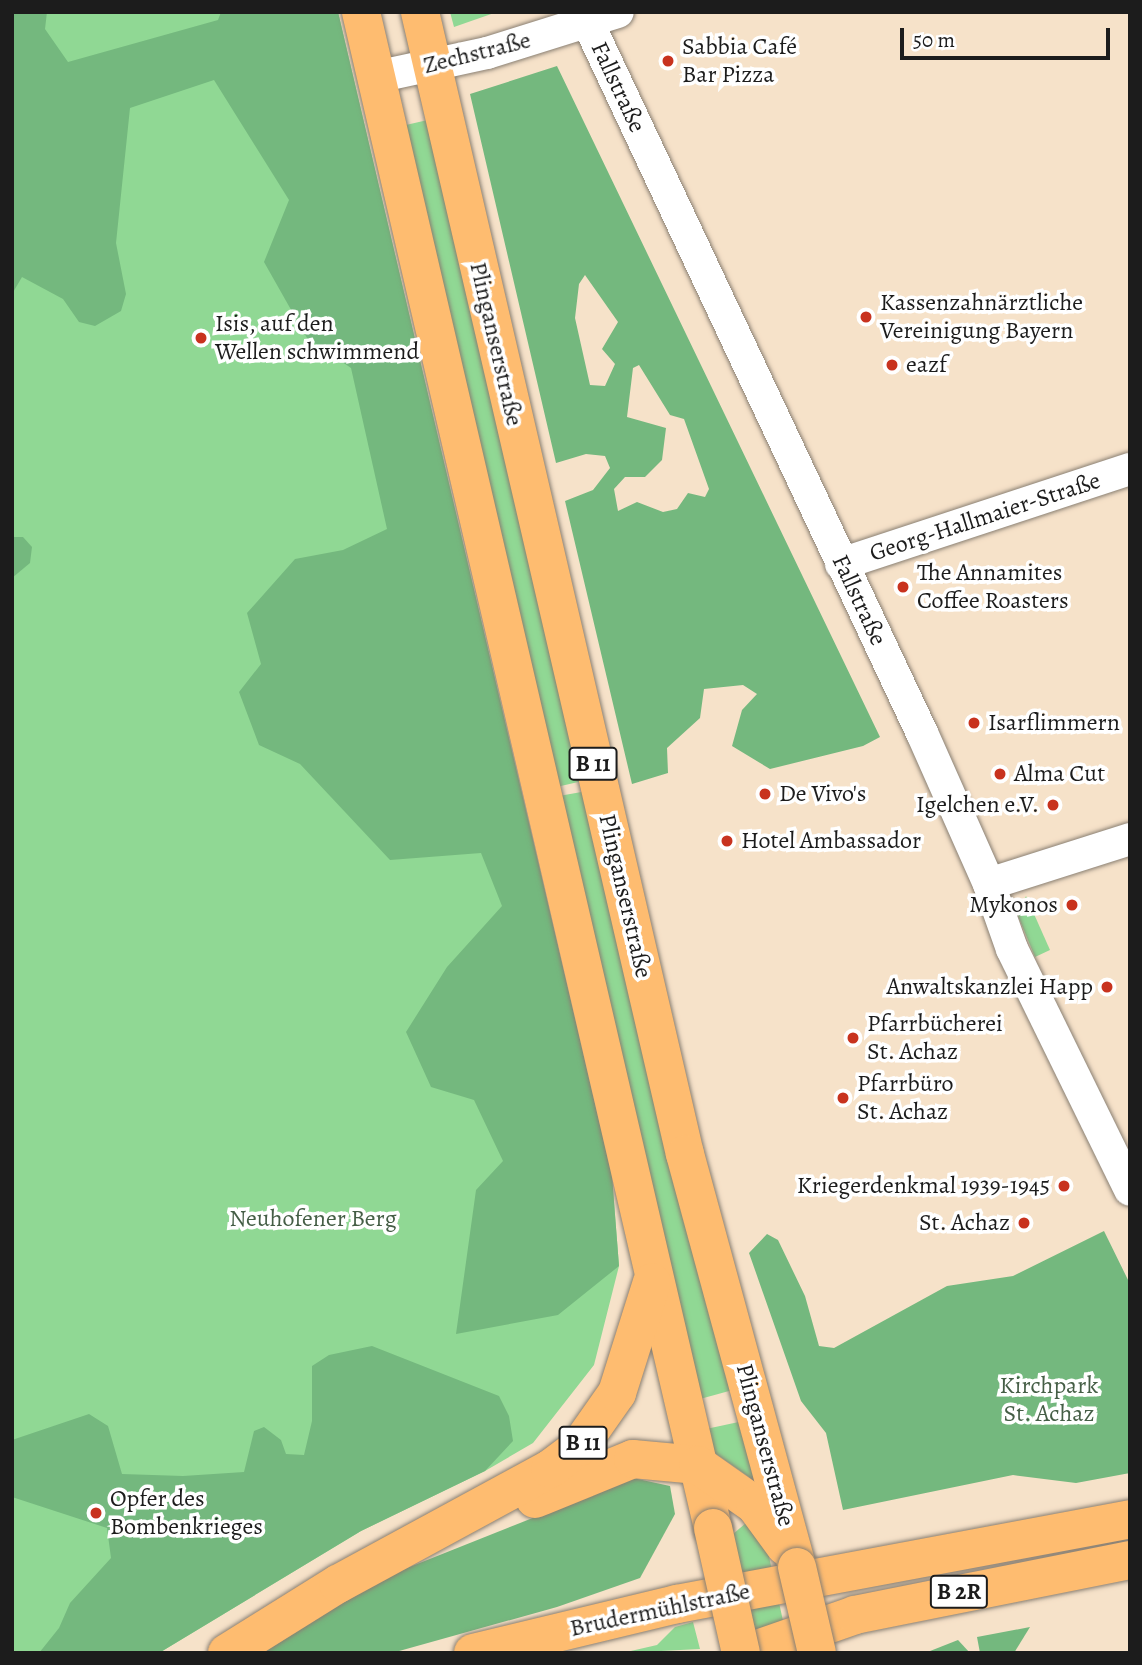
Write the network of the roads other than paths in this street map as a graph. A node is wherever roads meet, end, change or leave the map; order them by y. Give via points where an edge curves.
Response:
1 (361, 12) edge
2 (420, 12) edge
3 (618, 12) edge
4 (585, 17) edge
5 (432, 65) junction
6 (376, 77) junction
7 (1130, 469) edge
8 (841, 564) junction
9 (1130, 839) edge
10 (989, 884) junction
11 (1130, 1190) edge
12 (654, 1273) junction
13 (698, 1465) junction
14 (775, 1514) junction
15 (1130, 1518) edge
16 (425, 1540) junction
17 (1130, 1560) edge
18 (483, 1651) edge
19 (227, 1653) edge
20 (744, 1653) edge
21 (817, 1653) edge

1 - 6 main road, B 11
2 - 5 main road, Plinganserstraße / B 11
3 - 4 street, Zechstraße
4 - 5 street, Zechstraße
4 - 8 street, Fallstraße
5 - 6 street, Zechstraße
5 - 14 main road, Plinganserstraße / B 11 via 688,1166
6 - 12 main road, B 11
7 - 8 street, Georg-Hallmaier-Straße
8 - 10 street, Fallstraße
9 - 10 street
10 - 11 street, Fallstraße via 1013,949
12 - 13 main road
12 - 16 main road, B 11 via 617,1393 579,1447 550,1469
13 - 14 main road
13 - 16 main road via 653,1458 611,1464 486,1520
13 - 20 main road, bridge
14 - 21 main road, Plinganserstraße / B 11, bridge via 797,1567
15 - 18 main road, Brudermühlstraße / B 2R via 677,1604
16 - 19 main road, B 11 via 338,1584
17 - 20 main road, B 2R via 855,1615

